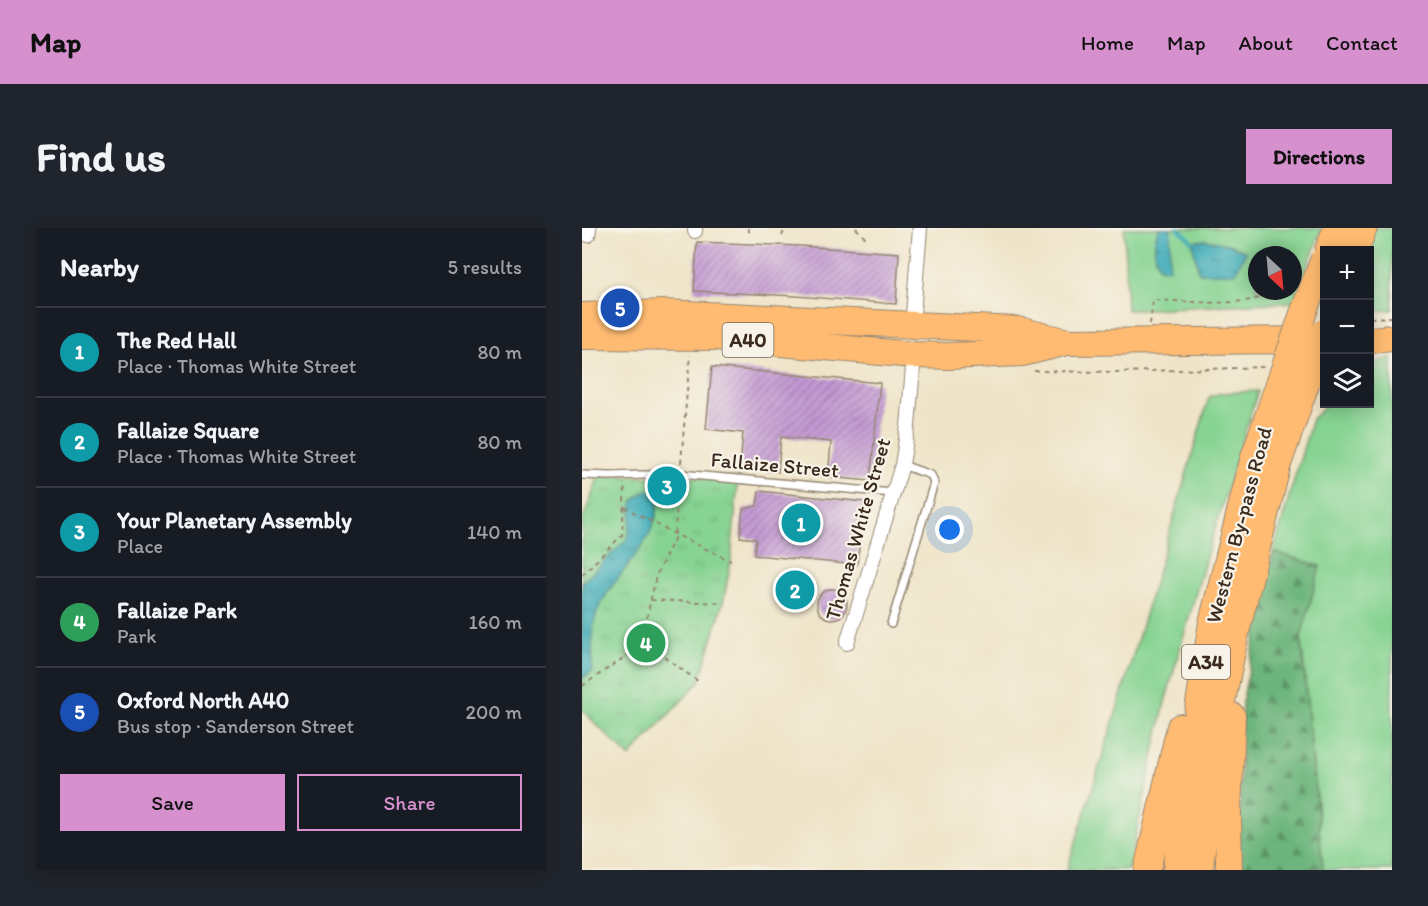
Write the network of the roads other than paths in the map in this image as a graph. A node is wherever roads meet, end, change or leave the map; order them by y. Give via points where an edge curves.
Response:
1 (920, 228) edge
2 (1337, 228) edge
3 (1364, 228) edge
4 (1330, 246) edge
5 (1357, 246) edge
6 (1320, 269) edge
7 (582, 316) edge
8 (912, 327) junction
9 (582, 336) edge
10 (1392, 338) edge
11 (1320, 340) edge
12 (1374, 340) edge
13 (1320, 341) edge
14 (1067, 342) junction
15 (914, 355) junction
16 (1265, 462) junction
17 (902, 465) junction
18 (582, 475) edge
19 (893, 493) junction
20 (1212, 623) junction
21 (891, 624) dead end
22 (1236, 632) junction
23 (847, 643) dead end
24 (1147, 870) edge
25 (1176, 870) edge
26 (1200, 870) edge
27 (1228, 870) edge

1 - 8 street
2 - 4 highway
3 - 5 highway
6 - 16 highway, Western By-pass Road / A34, bridge via 1305,308
7 - 8 highway, A40 via 664,313
8 - 14 highway, A40 via 1018,330
9 - 15 highway, A40 via 715,338
10 - 12 highway
11 - 14 highway, A40
13 - 16 highway, Western By-pass Road / A34, bridge
14 - 15 highway, A40 via 1023,353
15 - 17 street, Thomas White Street
16 - 20 highway, Western By-pass Road / A34
16 - 22 highway, Western By-pass Road / A34
17 - 19 street, Thomas White Street
17 - 21 lane via 931,475 934,483
18 - 19 lane, Fallaize Street via 680,474
19 - 23 street, Thomas White Street
20 - 24 highway via 1183,713
20 - 25 highway, Western By-pass Road / A34
22 - 26 highway, Western By-pass Road / A34 via 1212,750
22 - 27 highway

